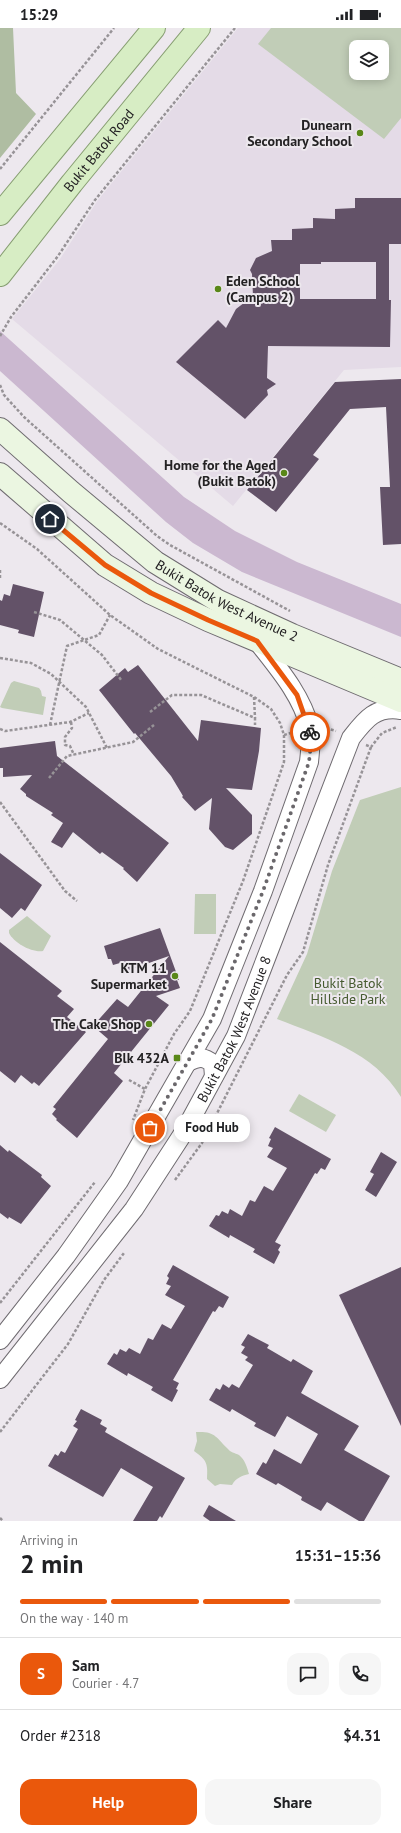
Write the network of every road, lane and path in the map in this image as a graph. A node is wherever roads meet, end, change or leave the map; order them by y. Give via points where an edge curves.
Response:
1 (114, 28) edge
2 (154, 28) edge
3 (199, 28) edge
4 (235, 28) edge
5 (0, 169) edge
6 (0, 214) edge
7 (0, 275) edge
8 (0, 336) edge
9 (0, 385) edge
10 (0, 429) edge
11 (0, 474) edge
12 (71, 492) junction
13 (40, 510) junction
14 (0, 523) edge
15 (0, 570) edge
16 (0, 578) edge
17 (34, 612) dead end
18 (294, 613) dead end
19 (110, 615) junction
20 (84, 640) junction
21 (257, 641) junction
22 (0, 658) edge
23 (401, 680) edge
24 (59, 681) junction
25 (122, 681) dead end
26 (254, 697) junction
27 (401, 701) edge
28 (401, 710) edge
29 (150, 712) dead end
30 (89, 713) junction
31 (255, 718) junction
32 (70, 722) junction
33 (50, 725) junction
34 (154, 725) dead end
35 (255, 725) dead end
36 (0, 729) edge
37 (108, 748) junction
38 (74, 755) junction
39 (50, 778) dead end
40 (0, 802) edge
41 (77, 901) dead end
42 (188, 1062) junction
43 (214, 1076) junction
44 (129, 1080) dead end
45 (145, 1089) junction
46 (129, 1127) dead end
47 (100, 1176) dead end
48 (0, 1303) edge
49 (0, 1340) edge
50 (0, 1379) edge
51 (0, 1518) edge
52 (3, 1521) edge

1 - 5 path
2 - 6 main road
3 - 7 main road, Bukit Batok Road
4 - 8 path via 95,200 58,256 10,317
9 - 18 path via 4,395 24,417 157,536
10 - 12 main road, Bukit Batok West Avenue 2
11 - 13 main road, Bukit Batok West Avenue 2
12 - 13 main road, Bukit Batok West Avenue 2 via 58,486 46,486 38,499
12 - 23 main road, Bukit Batok West Avenue 2 via 155,562 218,601
13 - 21 main road, Bukit Batok West Avenue 2 via 105,565 151,593
14 - 19 path via 37,549
15 - 16 path
17 - 20 path via 60,620
19 - 20 path via 99,635
19 - 26 path via 158,649
20 - 24 path via 67,646
20 - 25 path via 102,655
21 - 27 main road, Bukit Batok West Avenue 2
21 - 42 street, Bukit Batok West Avenue 8 via 297,695 310,728 309,762 263,891 212,1019
22 - 24 path via 31,663
24 - 30 path
24 - 33 path
26 - 31 path
26 - 45 path via 271,709 280,724 284,735 284,762 242,881 190,1011 174,1034
28 - 43 street, Bukit Batok West Avenue 8 via 390,708 368,717 351,738 236,1036
29 - 31 path via 172,695 201,695
30 - 32 path
30 - 37 path
31 - 35 path
32 - 33 path
32 - 38 path via 72,728 65,737 65,746 70,746
33 - 36 path via 5,731
34 - 37 path via 133,742
37 - 38 path
38 - 39 path via 67,756
40 - 41 path via 65,891
42 - 43 street via 198,1057 207,1059 213,1064
42 - 49 street, Bukit Batok West Avenue 8 via 119,1181 66,1256
43 - 50 street, Bukit Batok West Avenue 8 via 184,1132 134,1209
44 - 45 path
45 - 46 path
47 - 48 path
51 - 52 path

